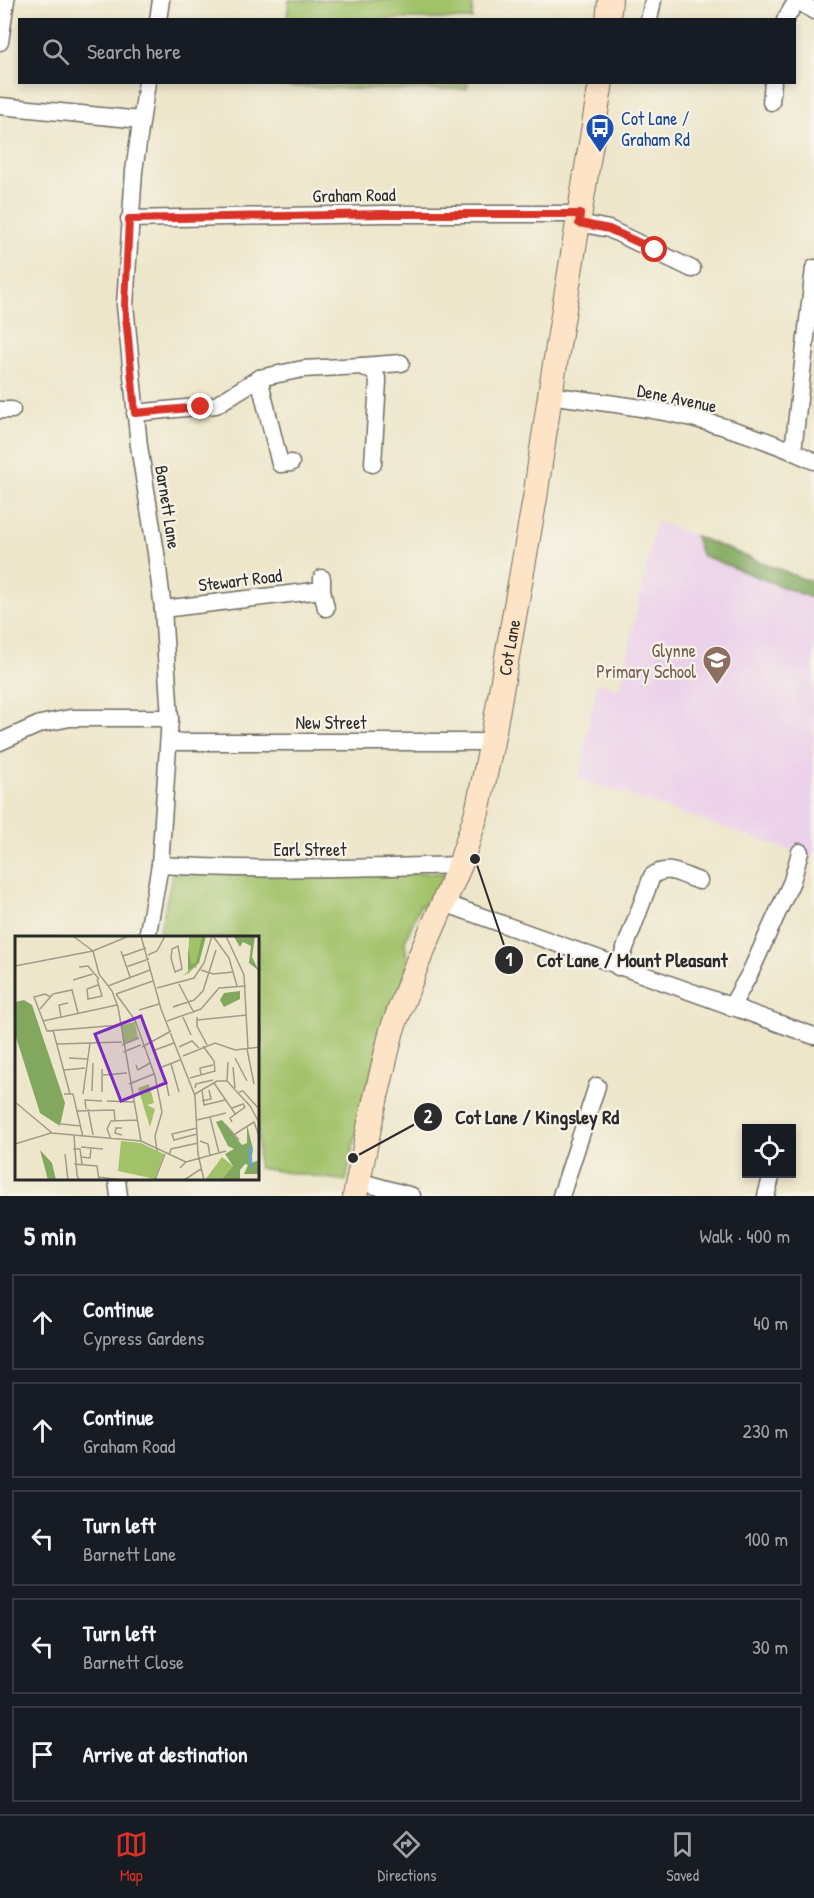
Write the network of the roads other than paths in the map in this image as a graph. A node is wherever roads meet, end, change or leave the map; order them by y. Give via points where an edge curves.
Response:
1 (6, 0) edge
2 (161, 0) edge
3 (610, 0) edge
4 (653, 0) edge
5 (797, 0) edge
6 (814, 10) edge
7 (158, 18) edge
8 (608, 18) edge
9 (649, 18) edge
10 (786, 18) edge
11 (0, 42) edge
12 (147, 84) edge
13 (601, 84) edge
14 (773, 84) edge
15 (771, 102) dead end
16 (0, 106) edge
17 (141, 120) junction
18 (579, 218) junction
19 (129, 219) junction
20 (814, 268) edge
21 (692, 269) dead end
22 (401, 363) dead end
23 (362, 366) junction
24 (259, 378) junction
25 (550, 395) junction
26 (135, 413) junction
27 (793, 451) junction
28 (814, 461) edge
29 (291, 463) dead end
30 (373, 464) dead end
31 (326, 608) dead end
32 (163, 609) junction
33 (170, 718) junction
34 (0, 742) edge
35 (169, 742) junction
36 (492, 742) junction
37 (800, 852) dead end
38 (160, 865) junction
39 (460, 865) junction
40 (699, 881) dead end
41 (444, 903) junction
42 (147, 936) edge
43 (618, 967) junction
44 (731, 1007) junction
45 (814, 1036) edge
46 (597, 1086) dead end
47 (771, 1178) edge
48 (117, 1181) edge
49 (356, 1188) edge
50 (119, 1196) edge
51 (412, 1196) edge
52 (561, 1196) edge
53 (766, 1196) edge

1 - 11 street
2 - 7 street
3 - 8 street
4 - 9 street
5 - 6 street
5 - 10 street
12 - 17 street, Barnett Lane
13 - 18 street, Cot Lane
14 - 15 street
16 - 17 street
17 - 19 street, Barnett Lane
18 - 19 street, Graham Road via 383,214
18 - 21 street, Graham Road via 609,229 669,266
18 - 25 street, Cot Lane
19 - 26 street, Barnett Lane via 125,305
20 - 27 street
22 - 23 street
23 - 24 street via 303,369
23 - 30 street via 375,373 378,381
24 - 26 street via 216,405
24 - 29 street via 280,464
25 - 27 street, Dene Avenue via 668,413
25 - 36 street, Cot Lane
26 - 32 street, Barnett Lane
27 - 28 street, Dene Avenue
31 - 32 street, Stewart Road via 322,584
32 - 33 street, Barnett Lane
33 - 34 street via 70,718 40,724
33 - 35 street, Barnett Lane
35 - 36 street, New Street
35 - 38 street, Barnett Lane
36 - 39 street, Cot Lane via 477,812
37 - 44 street via 792,880
38 - 39 street, Earl Street via 321,869
38 - 42 street, Barnett Lane
39 - 41 street, Cot Lane
40 - 43 street via 666,869 652,876
41 - 43 street
41 - 49 street, Cot Lane via 392,1030
43 - 44 street
44 - 45 street
46 - 52 street
47 - 53 street
48 - 50 street
49 - 51 street

